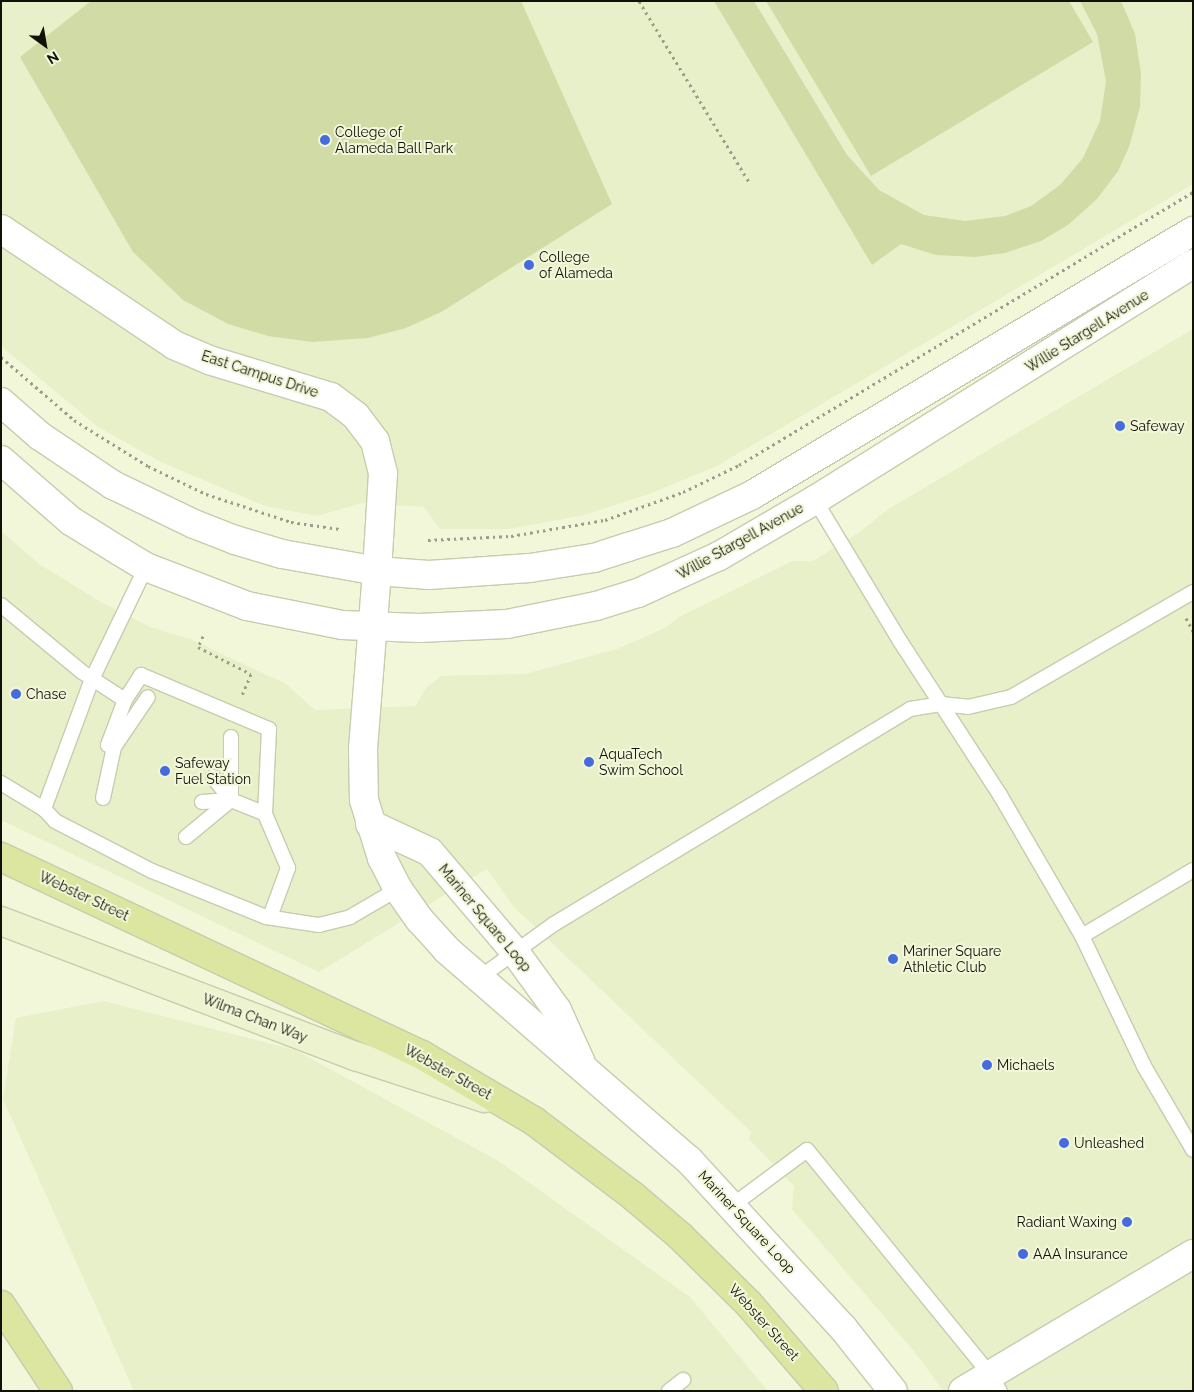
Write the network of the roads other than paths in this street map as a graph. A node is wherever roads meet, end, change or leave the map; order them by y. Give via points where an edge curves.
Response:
1 (1, 229) edge
2 (1193, 231) edge
3 (1193, 264) edge
4 (1, 402) edge
5 (1, 460) edge
6 (815, 500) junction
7 (146, 567) junction
8 (377, 570) junction
9 (1193, 592) edge
10 (1, 605) edge
11 (373, 627) junction
12 (92, 679) junction
13 (148, 697) dead end
14 (125, 700) junction
15 (941, 704) junction
16 (138, 719) dead end
17 (231, 737) dead end
18 (129, 740) dead end
19 (114, 748) junction
20 (222, 757) dead end
21 (118, 766) dead end
22 (213, 777) dead end
23 (2, 782) edge
24 (106, 793) dead end
25 (231, 800) junction
26 (202, 802) dead end
27 (44, 809) junction
28 (266, 814) junction
29 (193, 823) dead end
30 (370, 824) junction
31 (186, 837) dead end
32 (1, 857) edge
33 (1193, 870) edge
34 (398, 889) junction
35 (270, 917) junction
36 (1, 921) edge
37 (1082, 936) junction
38 (515, 952) junction
39 (479, 978) junction
40 (584, 1069) junction
41 (512, 1107) junction
42 (1193, 1150) edge
43 (733, 1205) junction
44 (1193, 1254) edge
45 (1, 1305) edge
46 (683, 1380) dead end
47 (994, 1382) edge
48 (58, 1391) edge
49 (670, 1391) edge
50 (824, 1391) edge
51 (893, 1391) edge
52 (963, 1391) edge

1 - 8 street, East Campus Drive via 174,344 209,360 331,397 356,416 375,441 383,473
2 - 8 street via 794,471 672,533 594,558 530,568 429,575
3 - 6 street, Willie Stargell Avenue
4 - 8 street via 40,436 113,485 194,524 282,554
5 - 7 street, Willie Stargell Avenue via 71,521
6 - 11 street, Willie Stargell Avenue via 680,576 596,606 498,625
6 - 15 lane
7 - 11 street, Willie Stargell Avenue via 247,606 311,622
7 - 12 lane
8 - 11 street, Mariner Square Loop
9 - 15 lane via 1011,697 968,707
10 - 12 lane
11 - 30 street, Mariner Square Loop via 363,749 364,800
12 - 14 lane
12 - 27 lane
13 - 19 lane
14 - 19 lane via 108,745
14 - 28 lane via 142,675 270,729
15 - 37 lane via 1000,795
15 - 38 lane via 910,709 873,730 554,924
16 - 19 lane
17 - 25 lane
18 - 19 lane
19 - 21 lane
19 - 24 lane
20 - 25 lane
22 - 25 lane
23 - 27 lane
25 - 26 lane
25 - 28 lane
25 - 29 lane
25 - 31 lane
27 - 35 lane via 55,821 152,871
28 - 35 lane via 288,868
30 - 34 street, Mariner Square Loop
30 - 38 street, Mariner Square Loop via 430,852
32 - 41 main road, Webster Street via 422,1055
33 - 37 lane
34 - 35 lane via 350,917 319,925
34 - 39 street, Mariner Square Loop via 420,920
36 - 41 main road, Wilma Chan Way via 355,1056
37 - 42 lane via 1144,1066
38 - 39 lane
38 - 40 street, Mariner Square Loop via 557,1010
39 - 40 street, Mariner Square Loop
40 - 43 street, Mariner Square Loop via 689,1160
41 - 50 main road, Webster Street via 586,1159 680,1236 748,1302
43 - 47 lane via 807,1150
43 - 51 street, Mariner Square Loop via 843,1328
44 - 47 street
45 - 48 main road
46 - 49 lane
47 - 52 street

